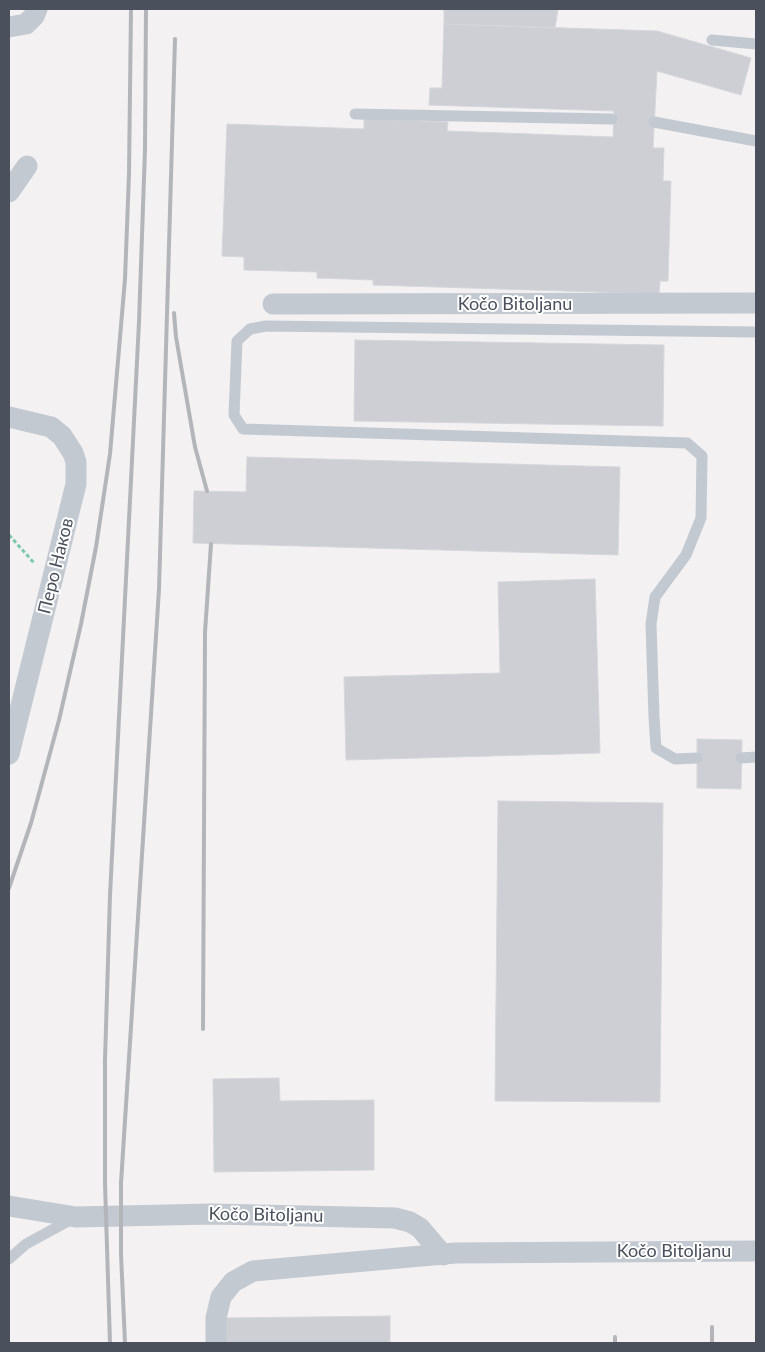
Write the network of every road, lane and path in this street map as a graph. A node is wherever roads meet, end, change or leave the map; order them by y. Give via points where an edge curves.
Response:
1 (37, 9) edge
2 (9, 27) edge
3 (712, 40) dead end
4 (756, 44) edge
5 (355, 114) dead end
6 (612, 119) dead end
7 (654, 122) dead end
8 (756, 141) edge
9 (27, 166) dead end
10 (9, 192) edge
11 (756, 303) edge
12 (273, 304) dead end
13 (756, 332) edge
14 (9, 417) edge
15 (9, 535) edge
16 (52, 586) junction
17 (9, 754) edge
18 (697, 758) dead end
19 (741, 758) dead end
20 (756, 758) edge
21 (9, 1206) edge
22 (76, 1217) junction
23 (756, 1251) edge
24 (443, 1255) junction
25 (9, 1259) edge
26 (216, 1343) edge

1 - 2 street via 26,24
3 - 4 lane
5 - 6 lane
7 - 8 lane
9 - 10 street
11 - 12 street, Kočo Bitoljanu
13 - 18 lane via 266,326 250,329 237,341 234,415 243,429 688,443 702,456 701,518 686,555 656,597 651,624 656,748 675,759
14 - 16 street, Перо Наков via 51,427 62,436 76,462 76,484
15 - 16 path
16 - 17 street, Перо Наков
19 - 20 lane
21 - 22 street, Kočo Bitoljanu
22 - 24 street, Kočo Bitoljanu via 212,1214 395,1218 420,1228
22 - 25 lane via 26,1244
23 - 24 street, Kočo Bitoljanu
24 - 26 street, Kočo Bitoljanu via 253,1271 233,1282 222,1297 216,1318

